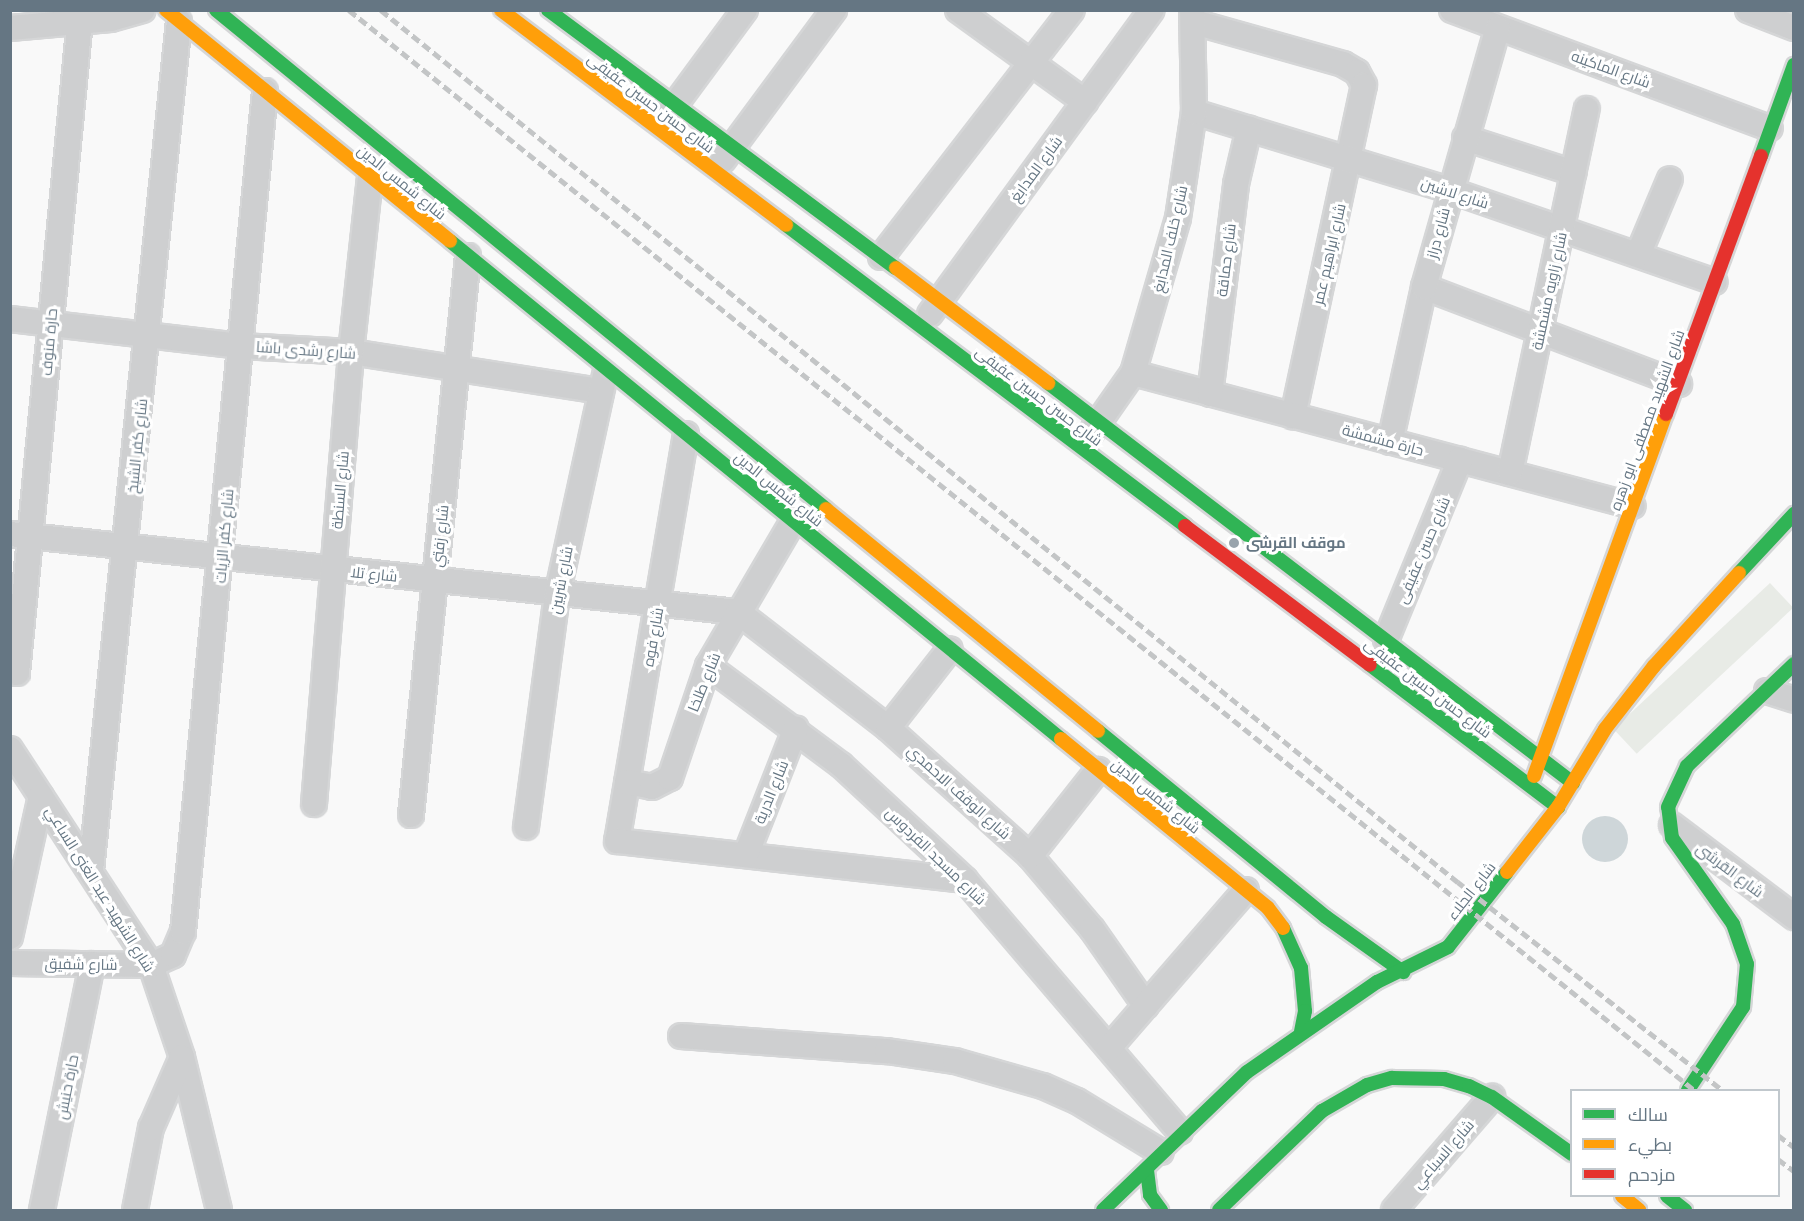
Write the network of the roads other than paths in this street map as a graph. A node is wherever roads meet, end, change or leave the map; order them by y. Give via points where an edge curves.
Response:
1 (143, 10) edge
2 (216, 10) edge
3 (548, 10) edge
4 (745, 10) edge
5 (834, 10) edge
6 (958, 10) edge
7 (1071, 10) edge
8 (1152, 10) edge
9 (1452, 10) edge
10 (1748, 10) edge
11 (516, 15) edge
12 (173, 16) edge
13 (1193, 16) edge
14 (80, 17) edge
15 (10, 28) edge
16 (1498, 28) junction
17 (1794, 28) edge
18 (1031, 63) junction
19 (1794, 65) edge
20 (265, 91) junction
21 (1085, 102) junction
22 (675, 104) junction
23 (1587, 109) dead end
24 (1194, 112) junction
25 (657, 128) junction
26 (1249, 128) junction
27 (1770, 128) junction
28 (1465, 138) junction
29 (733, 147) junction
30 (1350, 160) junction
31 (715, 172) junction
32 (1574, 173) junction
33 (370, 177) junction
34 (1670, 179) dead end
35 (1449, 190) junction
36 (1562, 229) junction
37 (1638, 255) junction
38 (468, 256) junction
39 (881, 257) junction
40 (1714, 282) junction
41 (1424, 286) junction
42 (940, 300) junction
43 (10, 319) edge
44 (50, 324) junction
45 (921, 327) junction
46 (1541, 332) junction
47 (148, 336) junction
48 (615, 336) junction
49 (241, 346) junction
50 (351, 352) junction
51 (456, 368) junction
52 (1133, 373) junction
53 (604, 380) junction
54 (1678, 384) junction
55 (1210, 394) junction
56 (1293, 416) junction
57 (1100, 422) junction
58 (686, 434) junction
59 (1390, 442) junction
60 (1081, 447) junction
61 (1460, 460) junction
62 (1510, 474) junction
63 (1633, 506) junction
64 (1794, 514) edge
65 (794, 522) junction
66 (20, 535) edge
67 (126, 547) junction
68 (222, 559) junction
69 (334, 569) junction
70 (436, 581) junction
71 (557, 595) junction
72 (659, 605) junction
73 (738, 612) junction
74 (1386, 640) junction
75 (950, 649) junction
76 (1794, 664) edge
77 (708, 666) junction
78 (17, 673) dead end
79 (1767, 691) junction
80 (1794, 700) edge
81 (796, 728) junction
82 (888, 728) junction
83 (10, 749) edge
84 (1539, 757) junction
85 (1098, 770) junction
86 (627, 782) junction
87 (1573, 783) junction
88 (1531, 787) junction
89 (41, 796) junction
90 (315, 804) dead end
91 (1558, 807) junction
92 (411, 815) dead end
93 (1667, 822) junction
94 (526, 827) dead end
95 (746, 855) junction
96 (1030, 856) junction
97 (91, 870) junction
98 (966, 880) junction
99 (1246, 890) junction
100 (1794, 917) edge
101 (10, 937) edge
102 (10, 963) edge
103 (92, 964) junction
104 (152, 965) junction
105 (1403, 972) junction
106 (1146, 1006) junction
107 (1301, 1032) junction
108 (681, 1036) dead end
109 (1109, 1048) junction
110 (182, 1058) junction
111 (1689, 1089) edge
112 (1492, 1096) junction
113 (1180, 1132) junction
114 (1570, 1153) edge
115 (1154, 1161) junction
116 (1623, 1197) edge
117 (1668, 1197) edge
118 (42, 1210) edge
119 (135, 1210) edge
120 (219, 1210) edge
121 (1103, 1210) edge
122 (1161, 1210) edge
123 (1219, 1210) edge
124 (1394, 1210) edge
125 (1639, 1210) edge
126 (1685, 1210) edge

1 - 14 street
2 - 48 street, شارع شمس الدين
3 - 22 street, شارع حسن حسين عفيفى
4 - 22 street
5 - 29 street
6 - 18 street
7 - 18 street
8 - 21 street, شارع المدابغ
9 - 16 street, شارع الماكينه
10 - 17 street
11 - 25 street, شارع حسن حسين عفيفى
12 - 20 street, شارع شمس الدين
12 - 47 street, شارع كفر الشيخ
13 - 24 street, شارع خلف المدابغ
13 - 30 street, شارع ابراهيم عمر via 1351,67 1361,78 1365,93
14 - 15 street
14 - 44 street, حارة منوف
16 - 27 street, شارع الماكينه
16 - 28 street, شارع دراز
18 - 21 street
18 - 39 street
19 - 27 street, شارع الشهيد مصطفى ابو زهره
20 - 33 street, شارع شمس الدين
20 - 49 street, شارع كفر الزيات
21 - 42 street, شارع المدابغ
22 - 25 street
22 - 29 street, شارع حسن حسين عفيفى
23 - 32 street, شارع زاويه مشمشة
24 - 26 street, شارع لاشين
24 - 52 street, شارع خلف المدابغ via 1178,218
25 - 31 street, شارع حسن حسين عفيفى
26 - 30 street, شارع لاشين
26 - 55 street, شارع حماقة via 1236,184
27 - 40 street, شارع الشهيد مصطفى ابو زهره
28 - 32 street
28 - 35 street, شارع دراز
29 - 31 street
29 - 39 street, شارع حسن حسين عفيفى
30 - 35 street, شارع لاشين
30 - 56 street, شارع ابراهيم عمر
31 - 45 street, شارع حسن حسين عفيفى
32 - 36 street, شارع زاويه مشمشة
33 - 38 street, شارع شمس الدين
33 - 50 street, شارع السنطة
34 - 37 street
35 - 36 street, شارع لاشين
35 - 41 street, شارع دراز
36 - 37 street, شارع لاشين
36 - 46 street, شارع زاويه مشمشة
37 - 40 street, شارع لاشين
38 - 51 street, شارع زفتي
38 - 53 street, شارع شمس الدين
39 - 42 street, شارع حسن حسين عفيفى
40 - 54 street, شارع الشهيد مصطفى ابو زهره
41 - 46 street
41 - 59 street, شارع دراز
42 - 45 street, شارع المدابغ
42 - 57 street, شارع حسن حسين عفيفى
43 - 44 street, شارع رشدى باشا
44 - 47 street, شارع رشدى باشا
44 - 66 street, حارة منوف
45 - 60 street, شارع حسن حسين عفيفى
46 - 54 street
46 - 62 street, شارع زاويه مشمشة
47 - 49 street, شارع رشدى باشا
47 - 67 street, شارع كفر الشيخ
48 - 53 street, شارع شربين
48 - 105 street, شارع شمس الدين via 1326,917
49 - 50 street, شارع رشدى باشا
49 - 68 street, شارع كفر الزيات
50 - 51 street, شارع رشدى باشا
50 - 69 street, شارع السنطة
51 - 53 street, شارع رشدى باشا
51 - 70 street, شارع زفتي
52 - 55 street, حارة مشمشة
52 - 57 street, شارع خلف المدابغ
53 - 58 street, شارع شمس الدين
53 - 71 street, شارع شربين
54 - 63 street, شارع الشهيد مصطفى ابو زهره
55 - 56 street, حارة مشمشة
56 - 59 street, حارة مشمشة
57 - 60 street, شارع خلف المدابغ
57 - 74 street, شارع حسن حسين عفيفى
58 - 65 street, شارع شمس الدين
58 - 72 street, شارع فوه
59 - 61 street, حارة مشمشة
60 - 88 street, شارع حسن حسين عفيفى
61 - 62 street, حارة مشمشة
61 - 74 street, شارع حسن عفيفى
62 - 63 street, حارة مشمشة
63 - 84 street, شارع الشهيد مصطفى ابو زهره
64 - 87 street, شارع الجلاء via 1654,666 1605,729
65 - 73 street, شارع طلخا
65 - 75 street, شارع شمس الدين
66 - 67 street, شارع تلا
66 - 78 street, حارة منوف
67 - 68 street, شارع تلا
67 - 97 street, شارع كفر الشيخ
68 - 69 street, شارع تلا
68 - 104 street, شارع كفر الزيات via 183,932 173,955
69 - 70 street, شارع تلا
69 - 90 street, شارع السنطة
70 - 71 street, شارع تلا
70 - 92 street, شارع زفتي
71 - 72 street, شارع تلا
71 - 94 street, شارع شربين
72 - 73 street, شارع تلا
72 - 86 street, شارع فوه
73 - 77 street, شارع طلخا
73 - 82 street, شارع الوقف الاحمدي
74 - 84 street, شارع حسن حسين عفيفى
75 - 82 street
75 - 85 street, شارع شمس الدين
76 - 79 street
77 - 81 street, شارع مسجد الفردوس
77 - 86 street, شارع طلخا via 670,778 652,787
79 - 80 street
79 - 93 street via 1687,766 1672,792
81 - 95 street, شارع الدرية
81 - 98 street, شارع مسجد الفردوس
82 - 96 street, شارع الوقف الاحمدي
83 - 89 street, شارع الشهيد عبد الغنى الساعي
84 - 87 street, شارع حسن حسين عفيفى
84 - 88 street, شارع الشهيد مصطفى ابو زهره
85 - 96 street
85 - 99 street, شارع شمس الدين
86 - 95 street, شارع فوه via 617,841
87 - 91 street, شارع الجلاء
88 - 91 street, شارع حسن حسين عفيفى
89 - 97 street, شارع الشهيد عبد الغنى الساعي
89 - 101 street
91 - 105 street, شارع الجلاء via 1448,947
93 - 100 street, شارع القرشى
93 - 111 street via 1672,838 1733,924 1747,964 1745,996 1734,1026
95 - 98 street
96 - 106 street, شارع الوقف الاحمدي via 1092,929
97 - 104 street, شارع الشهيد عبد الغنى الساعي
98 - 109 street, شارع مسجد الفردوس
99 - 106 street
99 - 107 street, شارع شمس الدين via 1278,920 1294,947 1305,989
102 - 103 street, شارع شفيق
103 - 104 street, شارع شفيق
103 - 118 street, حارة حنيش
104 - 110 street, شارع الشهيد عبد الغنى الساعي
105 - 107 street, شارع الجلاء via 1377,982
106 - 109 street
107 - 113 street, شارع الجلاء via 1247,1072
108 - 115 street via 887,1051 955,1061 1051,1090 1109,1117
109 - 113 street, شارع مسجد الفردوس
110 - 119 street via 151,1128
110 - 120 street, شارع الشهيد عبد الغنى الساعي
112 - 114 street
112 - 123 street via 1469,1086 1427,1077 1392,1078 1367,1085 1323,1111
112 - 124 street, شارع السباعي
113 - 115 street, شارع الجلاء
115 - 121 street, شارع الجلاء
115 - 122 street via 1150,1195
116 - 125 street
117 - 126 street

